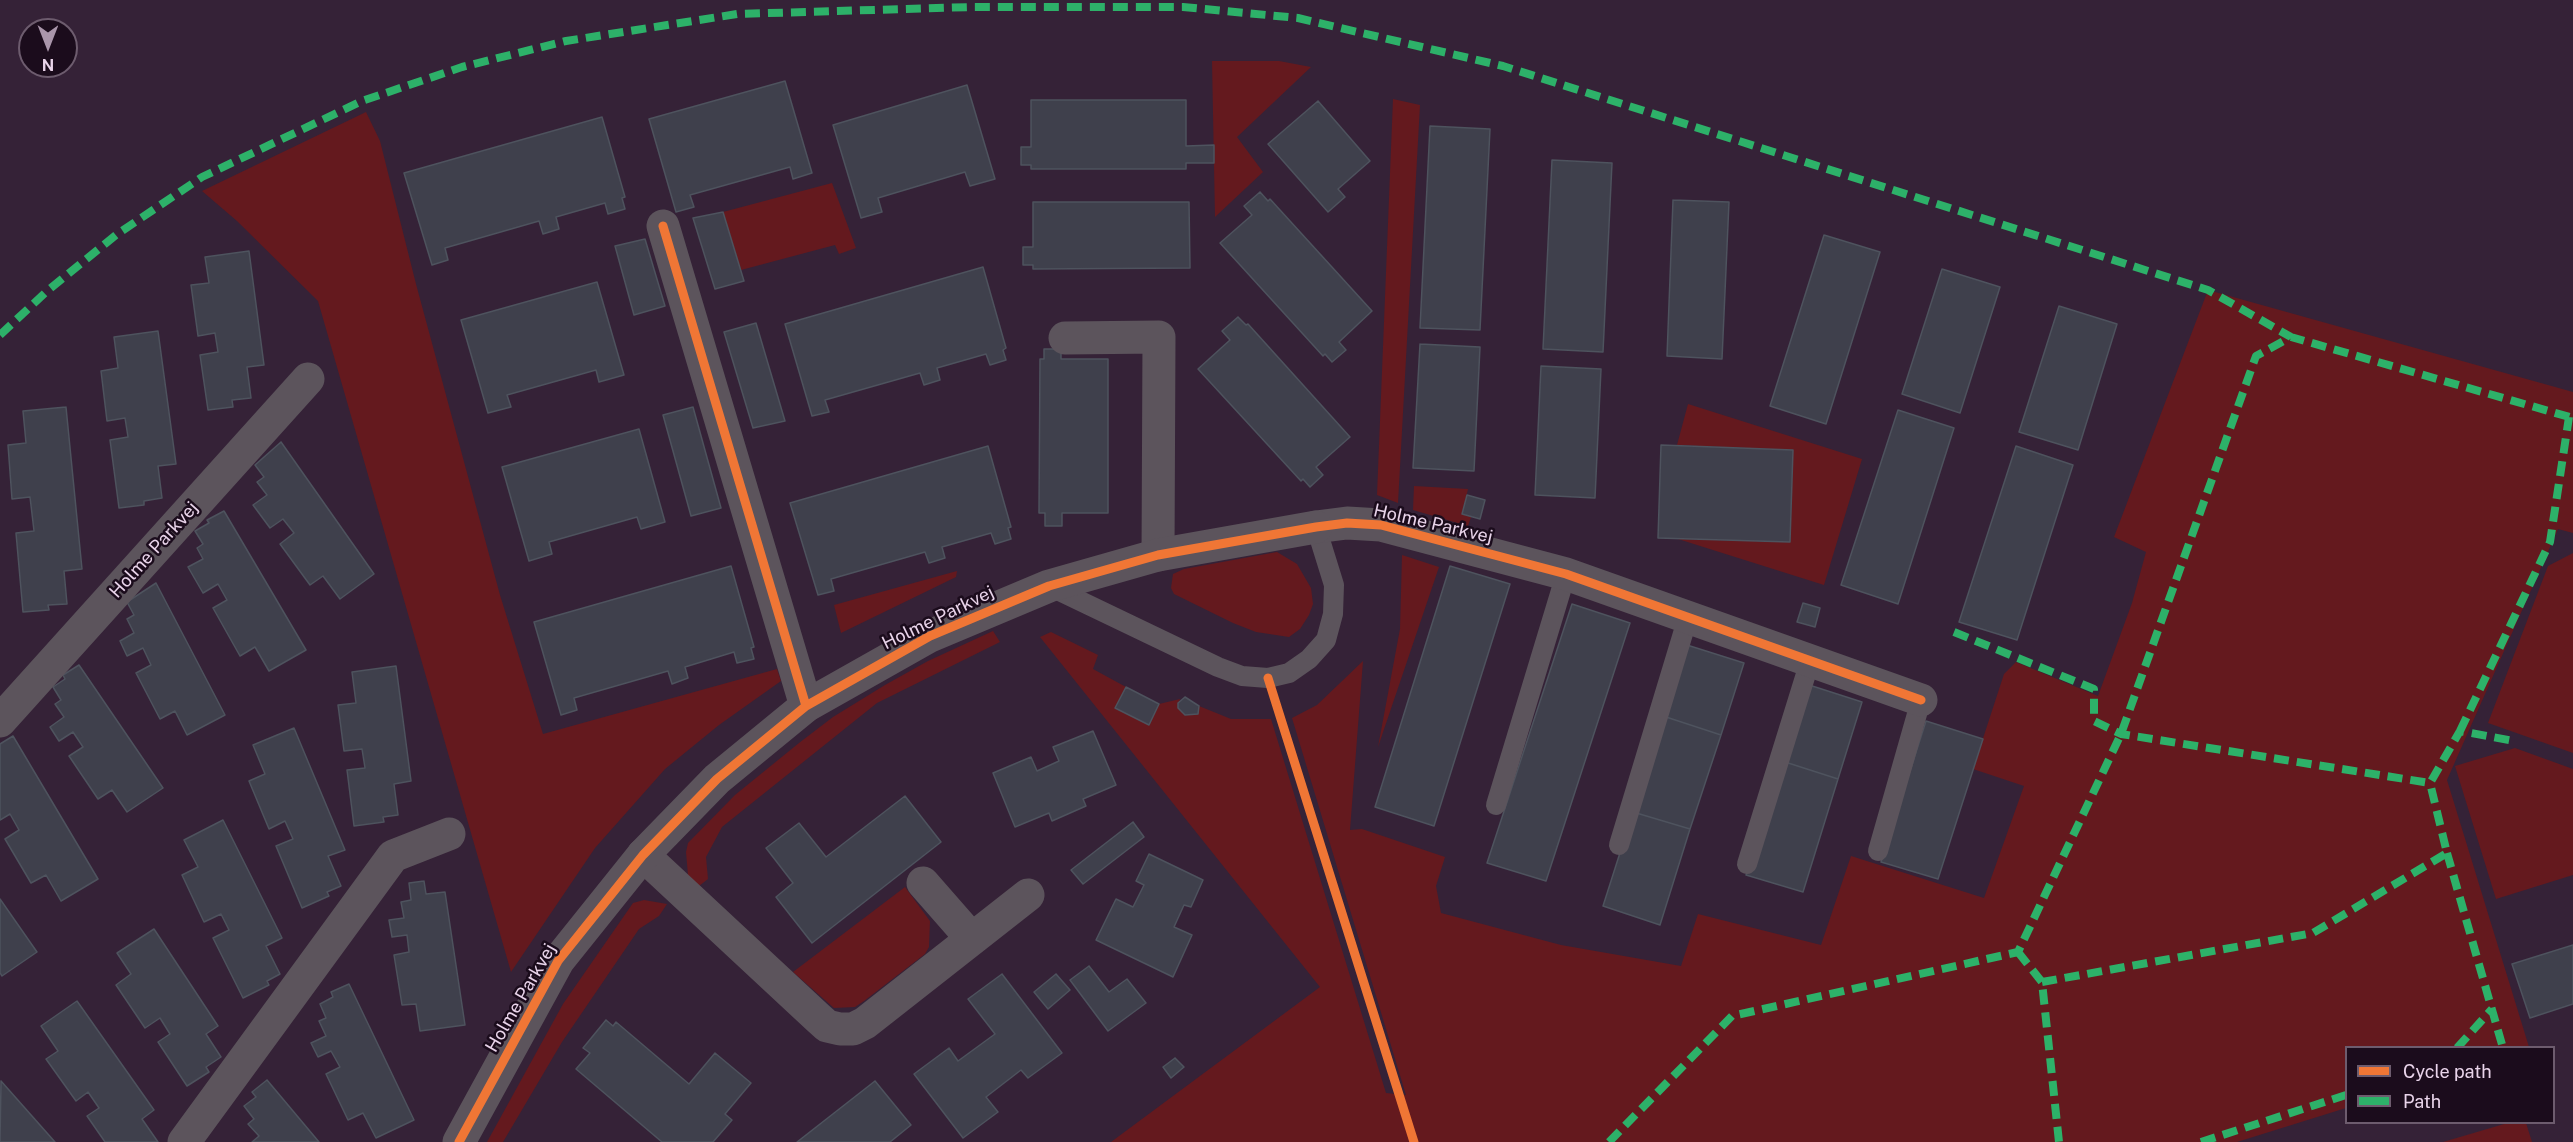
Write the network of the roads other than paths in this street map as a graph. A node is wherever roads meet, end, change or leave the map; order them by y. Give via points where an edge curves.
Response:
1 (663, 226) dead end
2 (1065, 338) dead end
3 (308, 379) dead end
4 (1316, 527) junction
5 (1158, 555) junction
6 (1566, 574) junction
7 (1049, 586) junction
8 (1688, 617) junction
9 (1810, 661) junction
10 (1920, 700) joint
11 (806, 706) junction
12 (0, 721) edge
13 (1496, 805) dead end
14 (449, 834) dead end
15 (1619, 845) dead end
16 (1878, 850) dead end
17 (643, 855) junction
18 (1747, 864) dead end
19 (923, 883) dead end
20 (1028, 895) dead end
21 (972, 939) junction
22 (184, 1142) edge
23 (459, 1142) edge

1 - 11 street
2 - 5 street via 1159,337
3 - 12 street, Holme Parkvej
4 - 5 street, Holme Parkvej
4 - 6 street, Holme Parkvej via 1347,523 1381,525
4 - 7 lane via 1334,585 1333,614 1326,640 1289,673 1268,678 1242,676 1218,667
5 - 7 street, Holme Parkvej
6 - 8 street, Holme Parkvej
6 - 13 lane
7 - 11 street, Holme Parkvej via 930,636
8 - 9 street, Holme Parkvej
8 - 15 lane
9 - 10 street, Holme Parkvej
9 - 18 lane
10 - 16 lane
11 - 17 street, Holme Parkvej via 717,780
14 - 22 street via 393,856
17 - 21 street via 828,1026 853,1029 865,1023
17 - 23 street, Holme Parkvej via 558,961
19 - 21 street
20 - 21 street

